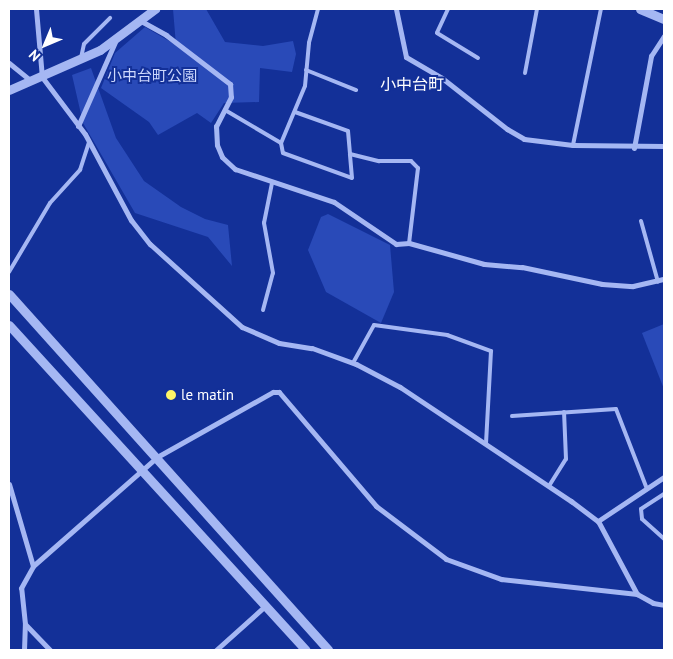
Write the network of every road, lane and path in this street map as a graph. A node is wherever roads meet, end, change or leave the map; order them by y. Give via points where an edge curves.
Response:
1 (36, 9) edge
2 (155, 9) edge
3 (318, 9) edge
4 (396, 9) edge
5 (448, 9) edge
6 (537, 9) edge
7 (601, 9) edge
8 (640, 9) edge
9 (110, 18) dead end
10 (664, 19) edge
11 (141, 21) junction
12 (664, 36) edge
13 (115, 40) junction
14 (478, 58) dead end
15 (80, 60) junction
16 (9, 63) edge
17 (306, 70) junction
18 (524, 73) dead end
19 (42, 77) junction
20 (31, 81) junction
21 (9, 90) edge
22 (356, 90) dead end
23 (225, 110) junction
24 (295, 112) junction
25 (78, 126) junction
26 (89, 142) junction
27 (281, 142) junction
28 (573, 145) junction
29 (664, 146) edge
30 (634, 148) junction
31 (350, 154) junction
32 (272, 183) junction
33 (641, 221) dead end
34 (409, 243) junction
35 (9, 272) edge
36 (664, 279) edge
37 (658, 282) junction
38 (9, 294) edge
39 (263, 310) dead end
40 (9, 325) edge
41 (353, 363) junction
42 (564, 412) junction
43 (512, 416) dead end
44 (486, 444) junction
45 (157, 457) junction
46 (142, 470) junction
47 (664, 478) edge
48 (9, 484) edge
49 (549, 486) junction
50 (647, 489) junction
51 (664, 494) edge
52 (10, 500) edge
53 (598, 521) junction
54 (664, 539) edge
55 (33, 566) junction
56 (637, 594) junction
57 (664, 605) edge
58 (265, 606) junction
59 (25, 624) junction
60 (24, 650) edge
61 (50, 650) edge
62 (216, 650) edge
63 (306, 650) edge
64 (328, 650) edge

1 - 19 street
2 - 11 street
3 - 17 lane
4 - 28 street via 406,57 442,78 524,139
5 - 14 lane via 437,33
6 - 18 lane
7 - 28 lane
8 - 10 street
9 - 15 lane via 84,44
11 - 13 street
11 - 23 street via 166,35 230,84 231,96
12 - 30 street via 651,56
13 - 15 street
13 - 25 street
15 - 19 street
16 - 20 street
17 - 22 lane
17 - 24 lane via 305,86
19 - 20 street
19 - 25 street
20 - 21 street
23 - 27 lane
23 - 32 street via 216,126 222,157 235,169
24 - 27 lane
24 - 31 lane via 348,131
25 - 26 street
26 - 35 lane via 80,170 50,203
26 - 41 street via 131,220 150,244 227,316 259,336 312,348
27 - 31 lane via 283,153 352,178
28 - 30 street
29 - 30 street
31 - 34 lane via 379,161 411,160 418,168
32 - 34 street via 334,202 396,244
32 - 39 lane via 264,223 273,273
33 - 37 lane
34 - 37 street via 484,264 522,267 602,284 633,286
36 - 37 street
38 - 45 street
40 - 46 street
41 - 44 street via 400,387
41 - 44 lane via 374,325 448,334 491,351
42 - 43 lane
42 - 49 lane via 566,459
42 - 50 lane via 616,409
44 - 49 street
45 - 46 street
45 - 56 street via 273,392 279,392 376,506 446,559 501,579
45 - 64 street
46 - 55 street
46 - 58 street
47 - 50 street
48 - 52 street
49 - 53 street
50 - 53 street
51 - 54 lane via 642,509 642,520
52 - 55 street
53 - 56 street
55 - 59 street via 21,588
56 - 57 street via 653,604
58 - 62 street
58 - 63 street
59 - 60 street
59 - 61 street

